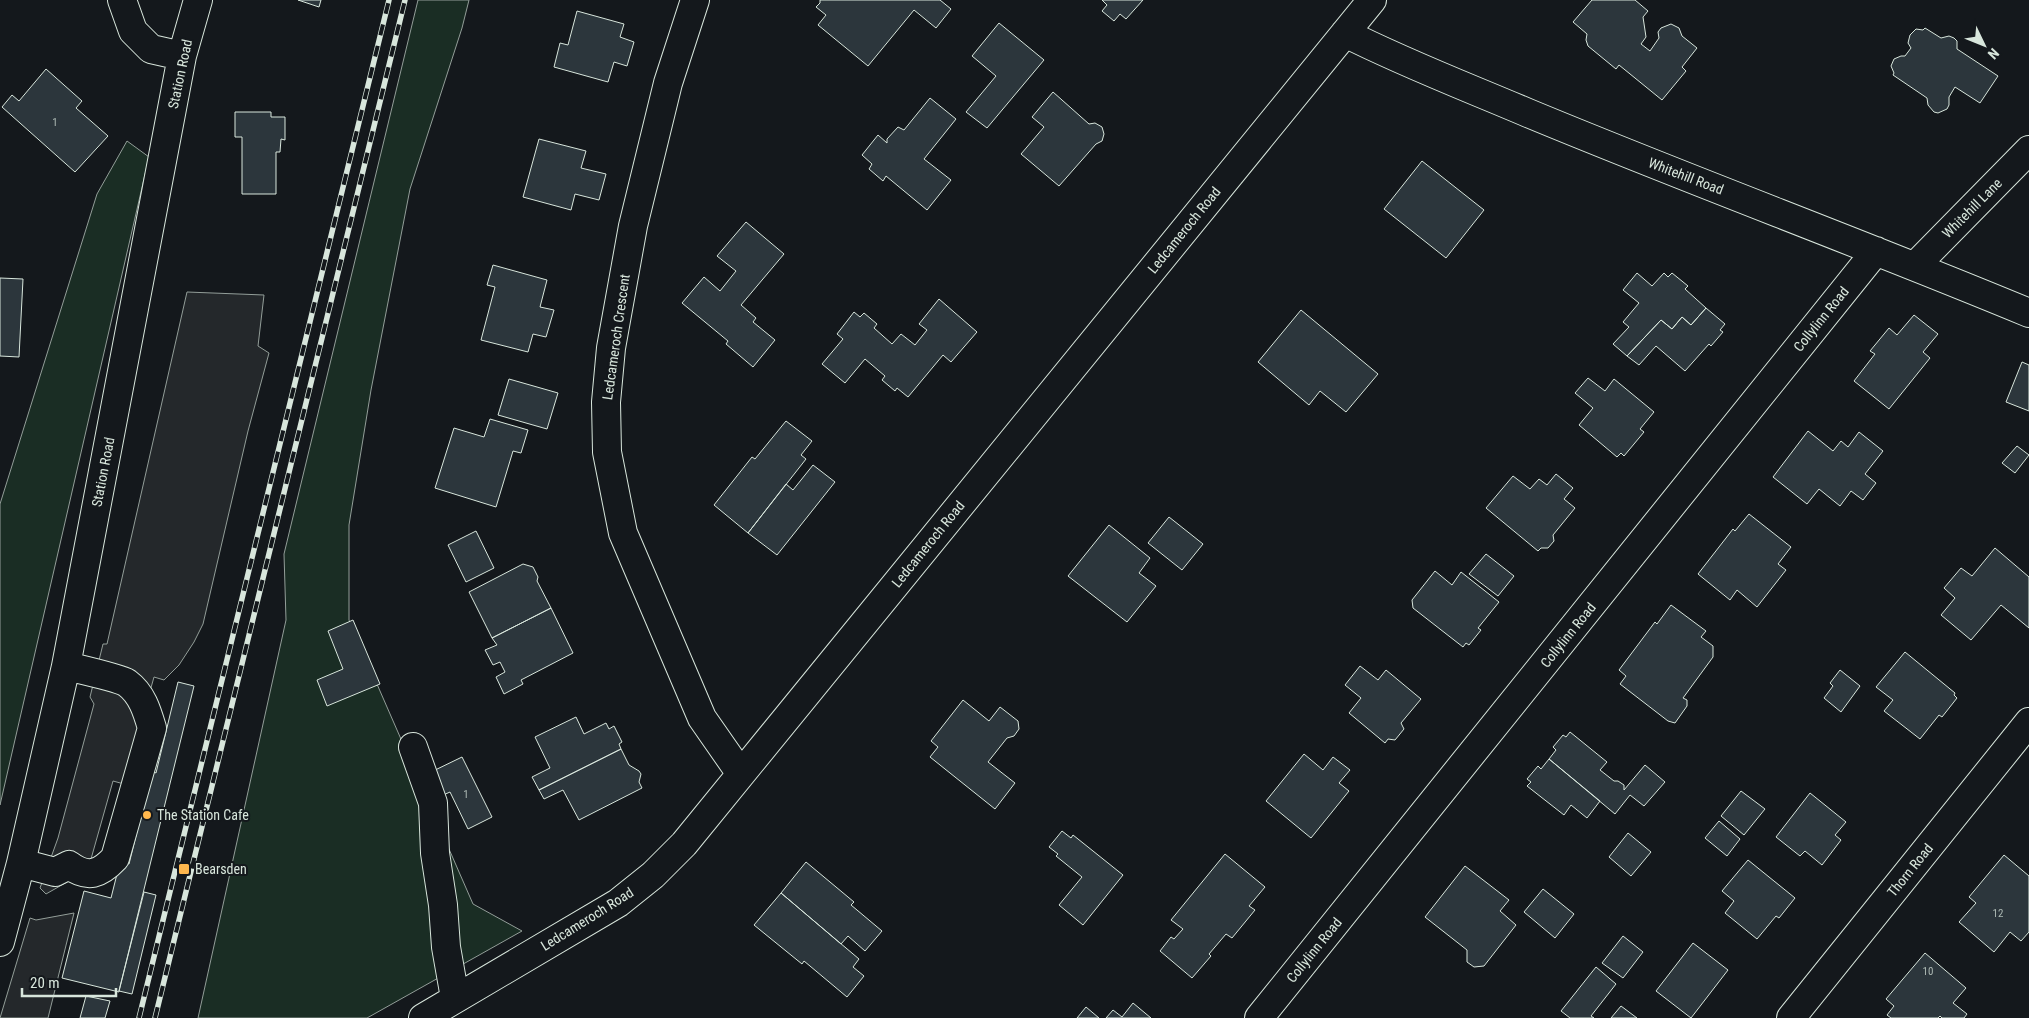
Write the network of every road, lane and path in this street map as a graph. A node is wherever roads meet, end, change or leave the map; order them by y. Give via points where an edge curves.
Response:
1 (122, 0) edge
2 (198, 0) edge
3 (695, 0) edge
4 (1372, 0) edge
5 (1345, 33) junction
6 (182, 56) junction
7 (2029, 150) edge
8 (1876, 251) junction
9 (1915, 266) junction
10 (2029, 313) edge
11 (66, 666) junction
12 (2029, 722) edge
13 (413, 747) dead end
14 (741, 774) junction
15 (21, 863) junction
16 (0, 942) edge
17 (455, 998) junction
18 (423, 1018) edge
19 (1260, 1018) edge
20 (1791, 1018) edge

1 - 6 street via 133,31 151,48
2 - 6 street, Station Road
3 - 14 street, Ledcameroch Crescent via 668,83 633,226 611,348 606,402 607,452 626,543 702,718
4 - 5 street, Ledcameroch Road
5 - 8 street, Whitehill Road via 1590,138
5 - 14 street, Ledcameroch Road
6 - 11 street, Station Road
7 - 9 street, Whitehill Lane
8 - 9 street, Whitehill Road
8 - 19 street, Collylinn Road
9 - 10 street, Whitehill Road
11 - 15 street, Station Road
11 - 15 street via 126,682 146,707 152,728 115,858 104,870 89,874 69,865 55,872
12 - 20 street, Thorn Road
13 - 17 street via 433,803 435,853
14 - 17 street, Ledcameroch Road via 684,844 618,903
15 - 16 street, Station Road
17 - 18 street, Ledcameroch Road

